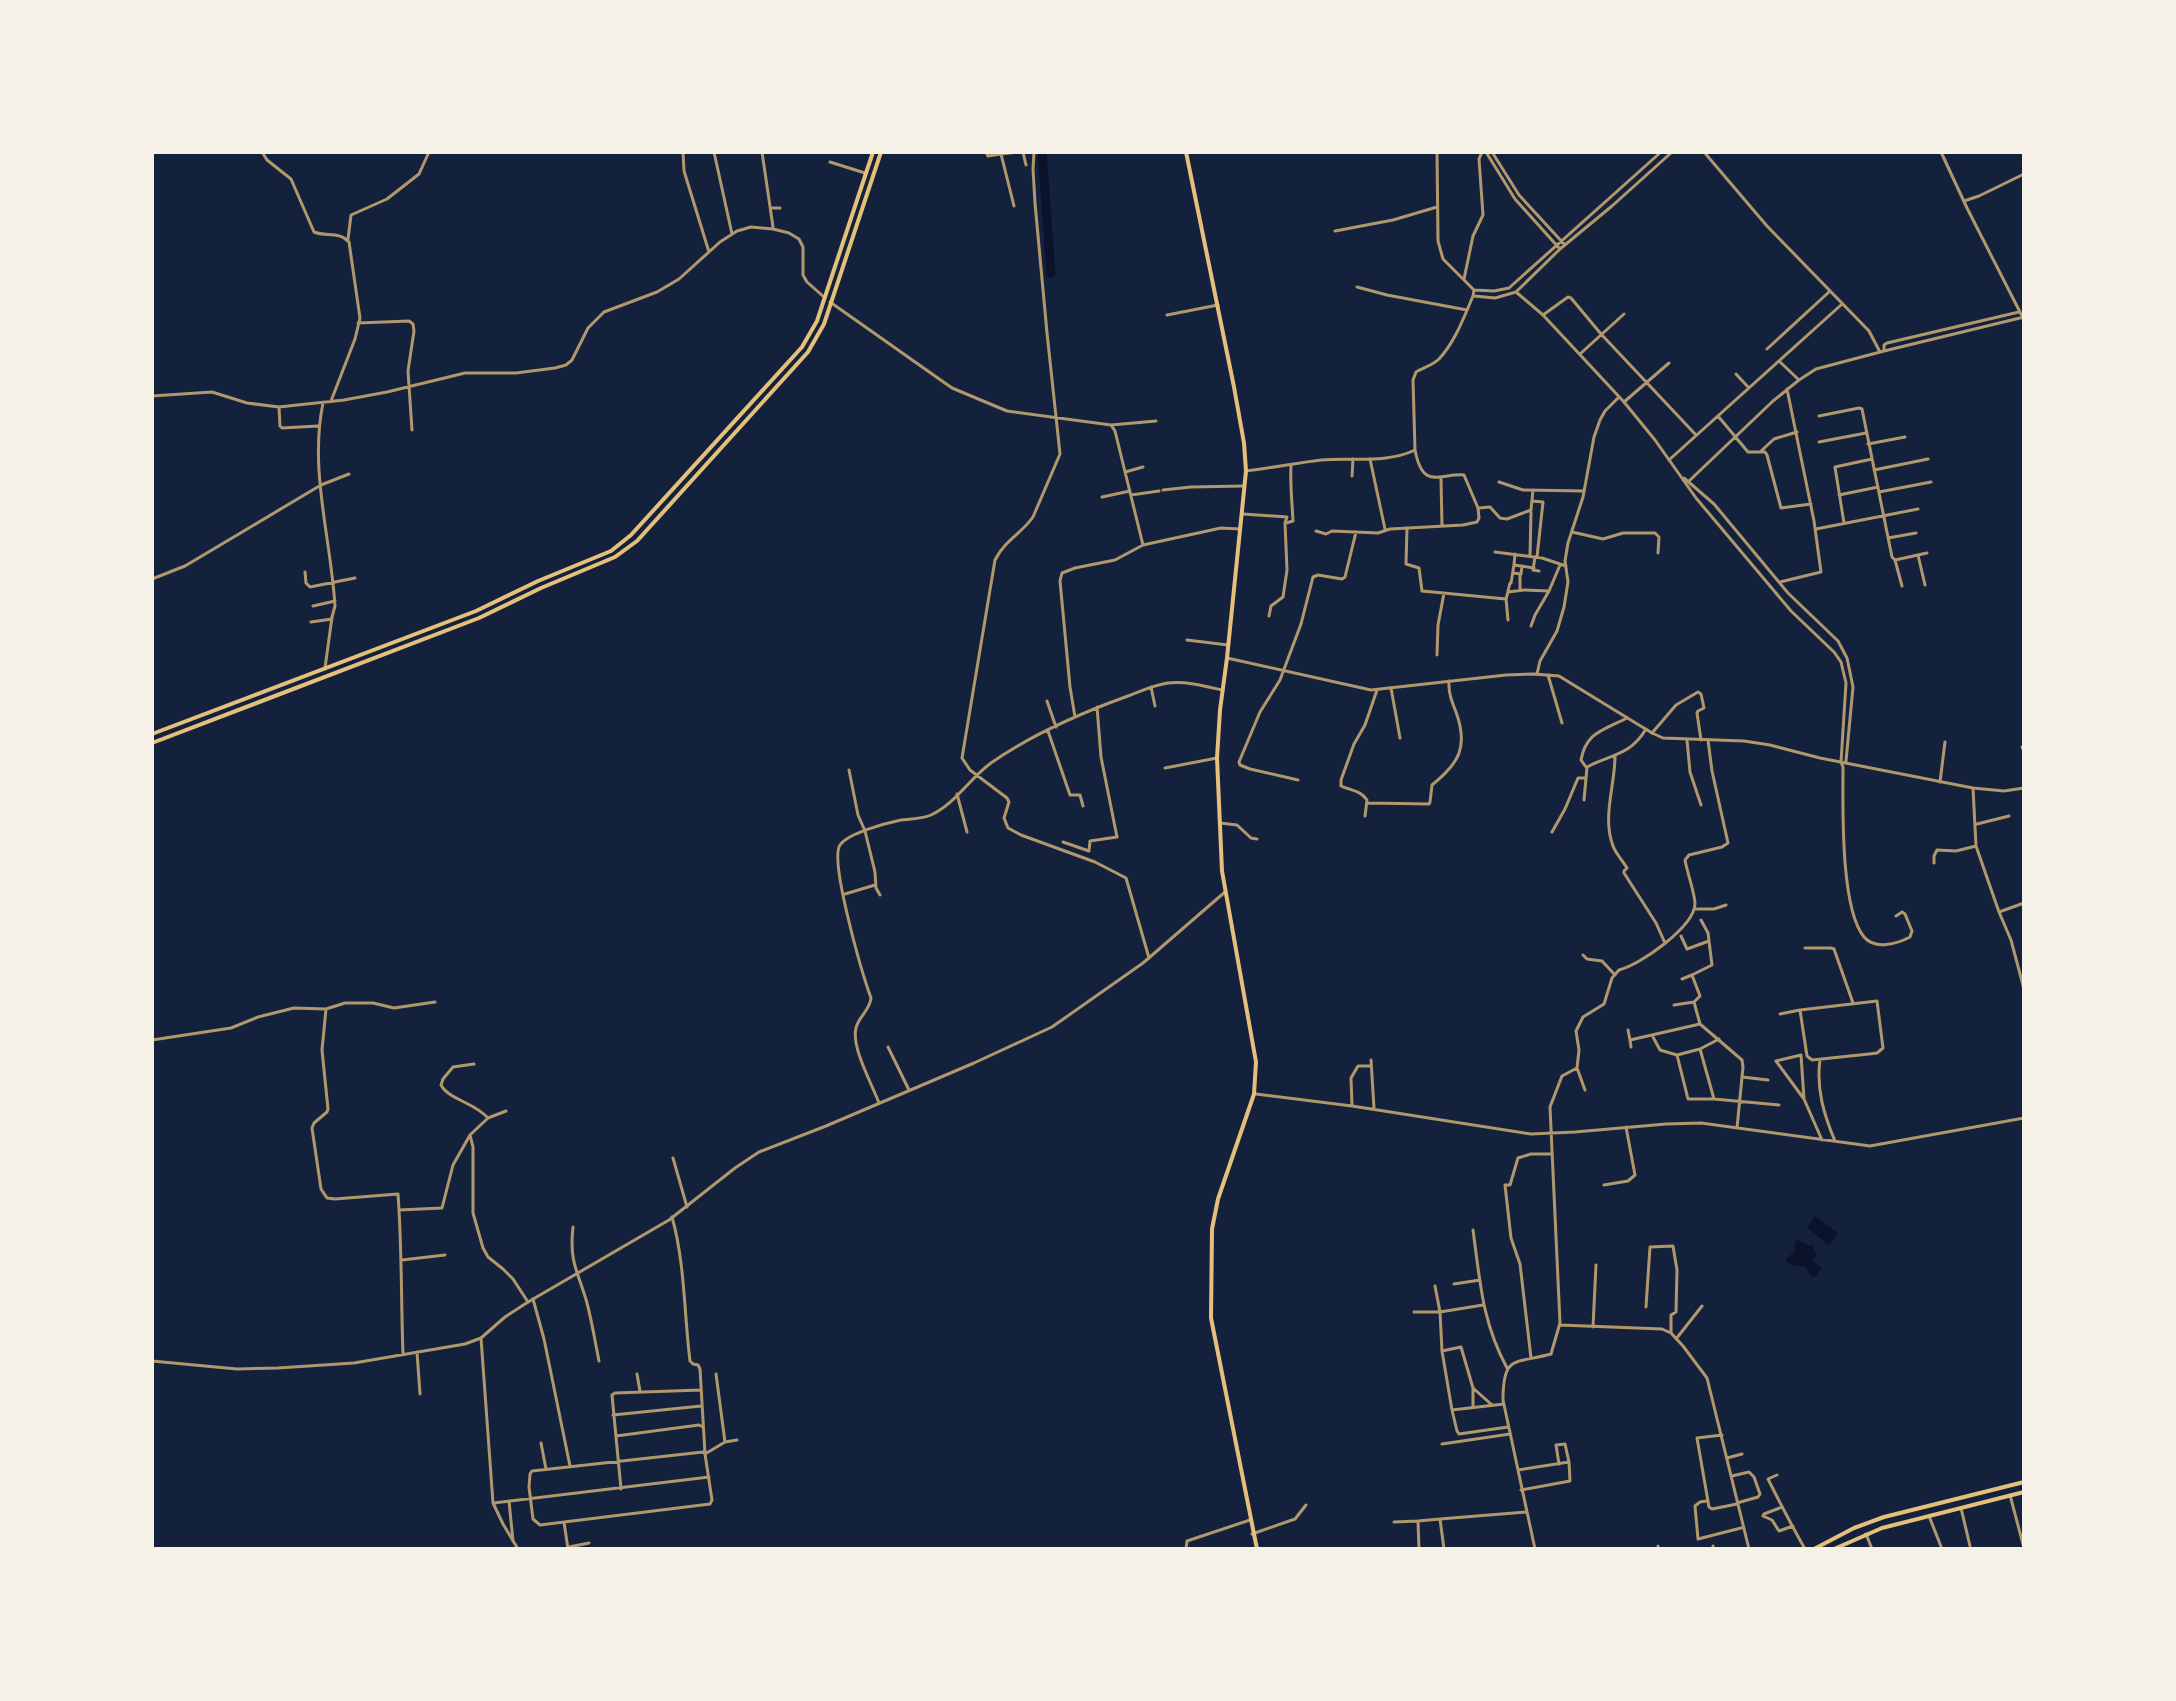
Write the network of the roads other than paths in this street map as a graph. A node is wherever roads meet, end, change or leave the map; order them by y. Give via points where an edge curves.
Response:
1 (262, 152) edge
2 (429, 152) edge
3 (683, 152) edge
4 (714, 152) edge
5 (762, 152) edge
6 (873, 152) edge
7 (881, 152) edge
8 (986, 152) edge
9 (1020, 152) edge
10 (1034, 152) edge
11 (1186, 152) edge
12 (1437, 152) edge
13 (1484, 152) edge
14 (1492, 152) edge
15 (1661, 152) edge
16 (1672, 152) edge
17 (1704, 152) edge
18 (1941, 152) edge
19 (1001, 153) edge
20 (830, 162) dead end
21 (1026, 165) dead end
22 (865, 173) junction
23 (2024, 174) edge
24 (857, 198) junction
25 (1964, 201) junction
26 (864, 202) junction
27 (1014, 206) dead end
28 (1437, 207) junction
29 (771, 208) junction
30 (780, 208) dead end
31 (773, 229) junction
32 (1335, 231) dead end
33 (732, 234) junction
34 (348, 239) junction
35 (1561, 240) junction
36 (1556, 245) junction
37 (1565, 245) junction
38 (1560, 249) junction
39 (709, 252) junction
40 (1464, 279) junction
41 (1357, 287) dead end
42 (1516, 292) junction
43 (1830, 292) junction
44 (1474, 293) junction
45 (824, 297) junction
46 (830, 302) junction
47 (1218, 305) junction
48 (1841, 305) junction
49 (1467, 310) junction
50 (2020, 312) junction
51 (1624, 314) dead end
52 (1167, 315) dead end
53 (1543, 315) junction
54 (2024, 318) edge
55 (358, 323) junction
56 (1601, 334) junction
57 (1767, 349) dead end
58 (1882, 351) junction
59 (1580, 354) junction
60 (1779, 361) junction
61 (1669, 363) dead end
62 (1736, 374) dead end
63 (1799, 380) junction
64 (1647, 383) junction
65 (409, 387) junction
66 (765, 388) junction
67 (1749, 388) junction
68 (1787, 389) junction
69 (770, 394) junction
70 (152, 396) edge
71 (1619, 397) junction
72 (331, 401) junction
73 (323, 402) junction
74 (1624, 402) junction
75 (279, 407) junction
76 (1718, 416) junction
77 (1819, 416) dead end
78 (1056, 417) junction
79 (1156, 421) dead end
80 (1111, 425) junction
81 (318, 426) junction
82 (412, 430) dead end
83 (1797, 432) junction
84 (1866, 433) junction
85 (1696, 435) junction
86 (1737, 437) junction
87 (1905, 437) dead end
88 (1819, 442) dead end
89 (1868, 444) junction
90 (1415, 450) junction
91 (1760, 452) junction
92 (1353, 459) junction
93 (1370, 459) junction
94 (1872, 459) junction
95 (1928, 459) dead end
96 (1669, 460) junction
97 (1291, 465) junction
98 (1143, 467) dead end
99 (1874, 470) junction
100 (1246, 471) junction
101 (1125, 472) junction
102 (349, 474) dead end
103 (1352, 476) dead end
104 (1441, 479) junction
105 (1499, 482) dead end
106 (1931, 482) dead end
107 (1688, 483) junction
108 (321, 485) junction
109 (1245, 486) junction
110 (1878, 487) junction
111 (1533, 490) junction
112 (1584, 491) junction
113 (1879, 492) junction
114 (1130, 493) junction
115 (1839, 495) junction
116 (1102, 497) dead end
117 (1532, 501) junction
118 (1811, 504) junction
119 (1478, 508) junction
120 (1918, 509) dead end
121 (1531, 510) junction
122 (1241, 514) junction
123 (1884, 516) junction
124 (1286, 523) junction
125 (1844, 523) junction
126 (1442, 526) junction
127 (1407, 528) junction
128 (1240, 529) junction
129 (1815, 529) junction
130 (1316, 531) dead end
131 (1385, 531) junction
132 (1356, 532) junction
133 (1572, 532) junction
134 (1916, 533) dead end
135 (1888, 538) junction
136 (1143, 545) junction
137 (1495, 552) dead end
138 (1658, 553) dead end
139 (1927, 553) dead end
140 (1515, 554) junction
141 (1918, 555) junction
142 (1534, 557) junction
143 (1895, 560) junction
144 (1514, 565) junction
145 (1563, 565) junction
146 (1522, 566) junction
147 (1534, 568) junction
148 (1539, 571) dead end
149 (305, 572) dead end
150 (558, 572) junction
151 (1513, 573) junction
152 (1520, 574) junction
153 (355, 578) dead end
154 (152, 579) edge
155 (560, 580) junction
156 (333, 582) junction
157 (1779, 583) junction
158 (1925, 585) dead end
159 (1902, 586) dead end
160 (1520, 590) junction
161 (1549, 591) junction
162 (1444, 593) junction
163 (1507, 593) junction
164 (1788, 593) junction
165 (1506, 599) junction
166 (1781, 599) junction
167 (335, 601) junction
168 (313, 606) dead end
169 (1269, 616) dead end
170 (332, 619) junction
171 (1508, 620) dead end
172 (311, 622) dead end
173 (1531, 626) dead end
174 (1187, 640) dead end
175 (1228, 645) junction
176 (1437, 655) dead end
177 (352, 658) junction
178 (1227, 658) junction
179 (354, 665) junction
180 (325, 668) junction
181 (1283, 670) junction
182 (1537, 674) junction
183 (1548, 675) junction
184 (1449, 681) junction
185 (1151, 687) junction
186 (1391, 688) junction
187 (1222, 690) junction
188 (1377, 690) junction
189 (1047, 701) dead end
190 (1155, 706) dead end
191 (1097, 707) junction
192 (1075, 717) junction
193 (193, 718) junction
194 (1627, 718) junction
195 (1562, 723) dead end
196 (197, 725) junction
197 (1056, 727) junction
198 (1646, 729) junction
199 (1048, 731) junction
200 (1652, 733) junction
201 (152, 734) edge
202 (1400, 738) dead end
203 (1687, 740) junction
204 (1701, 740) junction
205 (1708, 740) junction
206 (1945, 742) dead end
207 (152, 743) edge
208 (1615, 756) junction
209 (1217, 758) junction
210 (1843, 764) junction
211 (1587, 767) junction
212 (1165, 768) dead end
213 (849, 770) dead end
214 (978, 774) junction
215 (1586, 778) junction
216 (1298, 780) dead end
217 (1940, 782) junction
218 (1973, 788) junction
219 (2024, 788) edge
220 (957, 794) junction
221 (1584, 800) dead end
222 (1367, 803) junction
223 (1701, 805) dead end
224 (1083, 806) dead end
225 (1365, 816) dead end
226 (2009, 816) dead end
227 (1220, 823) junction
228 (1977, 824) junction
229 (865, 831) junction
230 (967, 832) dead end
231 (1552, 832) dead end
232 (1257, 839) dead end
233 (1063, 842) dead end
234 (1976, 846) junction
235 (1070, 848) junction
236 (1934, 863) dead end
237 (875, 885) junction
238 (1226, 891) junction
239 (843, 895) junction
240 (880, 895) dead end
241 (2024, 903) edge
242 (1726, 905) dead end
243 (1693, 911) junction
244 (1999, 912) junction
245 (1896, 916) dead end
246 (1701, 920) dead end
247 (1681, 936) dead end
248 (1709, 941) junction
249 (1665, 943) junction
250 (1805, 948) dead end
251 (1583, 955) dead end
252 (1149, 958) junction
253 (1615, 975) junction
254 (1692, 975) junction
255 (1682, 979) dead end
256 (2024, 989) edge
257 (435, 1002) dead end
258 (1694, 1002) junction
259 (1853, 1003) junction
260 (1674, 1005) dead end
261 (326, 1009) junction
262 (1800, 1010) junction
263 (1780, 1014) dead end
264 (1700, 1024) junction
265 (1628, 1030) dead end
266 (1652, 1035) junction
267 (1719, 1039) junction
268 (152, 1040) edge
269 (1630, 1040) junction
270 (888, 1047) dead end
271 (1631, 1047) dead end
272 (1700, 1049) junction
273 (1677, 1055) junction
274 (1371, 1060) dead end
275 (1820, 1060) junction
276 (474, 1064) dead end
277 (1371, 1066) junction
278 (1577, 1068) junction
279 (1742, 1077) junction
280 (1768, 1080) dead end
281 (1802, 1081) junction
282 (1792, 1084) junction
283 (909, 1090) junction
284 (1585, 1090) dead end
285 (1254, 1094) junction
286 (1714, 1099) junction
287 (1804, 1099) junction
288 (1739, 1102) junction
289 (879, 1103) junction
290 (1779, 1105) dead end
291 (1352, 1106) junction
292 (1374, 1109) junction
293 (506, 1111) dead end
294 (488, 1118) junction
295 (2024, 1118) edge
296 (1626, 1127) junction
297 (1737, 1128) junction
298 (1550, 1133) junction
299 (470, 1135) junction
300 (1822, 1140) junction
301 (1835, 1141) junction
302 (1552, 1154) junction
303 (673, 1158) dead end
304 (1604, 1185) dead end
305 (687, 1207) junction
306 (399, 1210) junction
307 (672, 1217) junction
308 (573, 1227) dead end
309 (1473, 1230) dead end
310 (445, 1255) dead end
311 (402, 1260) junction
312 (1596, 1265) dead end
313 (576, 1274) junction
314 (1480, 1280) junction
315 (1454, 1284) dead end
316 (1435, 1286) dead end
317 (531, 1300) junction
318 (1483, 1305) junction
319 (1702, 1306) dead end
320 (1646, 1307) dead end
321 (1414, 1312) dead end
322 (1440, 1312) junction
323 (1560, 1325) junction
324 (1593, 1327) junction
325 (1671, 1333) junction
326 (481, 1338) junction
327 (1676, 1339) junction
328 (1442, 1351) junction
329 (417, 1352) junction
330 (403, 1354) junction
331 (1531, 1358) junction
332 (152, 1361) edge
333 (599, 1361) dead end
334 (1507, 1368) junction
335 (637, 1374) dead end
336 (716, 1374) dead end
337 (1473, 1388) junction
338 (701, 1390) junction
339 (640, 1391) junction
340 (420, 1394) dead end
341 (1504, 1404) junction
342 (1492, 1405) junction
343 (702, 1406) junction
344 (1473, 1407) junction
345 (1452, 1410) junction
346 (613, 1415) junction
347 (703, 1427) junction
348 (1508, 1427) junction
349 (1510, 1434) junction
350 (1722, 1435) junction
351 (615, 1436) junction
352 (737, 1440) dead end
353 (725, 1442) junction
354 (541, 1443) dead end
355 (1442, 1444) dead end
356 (705, 1454) junction
357 (1742, 1454) dead end
358 (1727, 1458) junction
359 (618, 1462) junction
360 (1569, 1462) junction
361 (1559, 1464) junction
362 (570, 1466) junction
363 (546, 1469) junction
364 (1517, 1470) junction
365 (1777, 1475) dead end
366 (1731, 1476) junction
367 (709, 1477) junction
368 (2024, 1482) edge
369 (621, 1489) junction
370 (1999, 1489) junction
371 (1521, 1490) junction
372 (2024, 1492) edge
373 (2010, 1495) junction
374 (2001, 1498) junction
375 (530, 1499) junction
376 (509, 1501) junction
377 (1707, 1501) junction
378 (493, 1503) junction
379 (1737, 1503) junction
380 (1306, 1505) dead end
381 (1782, 1507) junction
382 (1961, 1508) junction
383 (1526, 1512) junction
384 (1895, 1515) junction
385 (1929, 1516) junction
386 (1440, 1519) junction
387 (1250, 1520) junction
388 (1418, 1521) junction
389 (564, 1522) junction
390 (1394, 1522) dead end
391 (1896, 1524) junction
392 (1794, 1526) junction
393 (1743, 1528) junction
394 (1252, 1534) junction
395 (1866, 1534) junction
396 (513, 1541) junction
397 (589, 1543) dead end
398 (1970, 1546) dead end
399 (568, 1548) edge
400 (2024, 1548) edge
401 (518, 1549) edge
402 (1186, 1549) edge
403 (1257, 1549) edge
404 (1419, 1549) edge
405 (1444, 1549) edge
406 (1535, 1549) edge
407 (1749, 1549) edge
408 (1805, 1549) edge
409 (1815, 1549) edge
410 (1834, 1549) edge
411 (1872, 1549) edge
412 (1942, 1549) edge

1 - 34 street via 295,186 314,232
2 - 34 street via 419,174 387,199 351,215
3 - 39 street
4 - 33 street
5 - 29 street
6 - 22 main road
7 - 26 main road
8 - 19 street
9 - 19 street
9 - 21 street
10 - 78 street
11 - 47 main road
12 - 28 street
13 - 36 street via 1515,199
13 - 40 street via 1479,159 1483,215
14 - 35 street via 1519,195
15 - 35 street
16 - 37 street
17 - 43 street
18 - 25 street
19 - 27 street
20 - 22 street
22 - 24 main road
23 - 25 street
24 - 26 main road
24 - 45 main road
25 - 50 street
26 - 46 main road
28 - 32 street
28 - 40 street via 1443,259
29 - 30 street
29 - 31 street
31 - 33 street via 751,227
31 - 45 street via 799,239 803,275
33 - 39 street
34 - 55 street
35 - 36 street
35 - 37 street
36 - 38 street
36 - 44 street via 1509,288
37 - 38 street
38 - 42 street
39 - 65 street via 657,292 604,312 566,365 516,373 465,373
40 - 44 street
41 - 49 street
42 - 44 street via 1495,298
42 - 53 street
43 - 48 street
43 - 57 street
44 - 49 street
45 - 66 main road via 802,347
46 - 69 main road via 808,352
46 - 78 street via 952,388 1007,411
47 - 52 street
47 - 100 main road
48 - 58 street
48 - 60 street
49 - 90 street via 1441,357 1416,372 1413,380
50 - 54 street
50 - 58 street via 1887,343
51 - 56 street
53 - 56 street via 1569,297
53 - 59 street
54 - 58 street
55 - 65 street via 412,322
55 - 72 street
56 - 59 street
56 - 64 street
58 - 63 street via 1819,368
59 - 71 street
60 - 63 street
60 - 67 street
61 - 64 street
62 - 67 street
63 - 68 street
64 - 74 street
64 - 85 street
65 - 72 street
65 - 82 street
66 - 69 main road
66 - 150 main road via 631,535 611,551
67 - 76 street
68 - 83 street
68 - 86 street
69 - 155 main road via 637,541 615,557
70 - 75 street via 212,392
71 - 74 street
71 - 112 street via 1600,420
72 - 73 street
73 - 75 street
73 - 81 street
74 - 96 street
75 - 81 street via 282,428
76 - 85 street
76 - 86 street
77 - 84 street via 1860,408
78 - 80 street
78 - 214 street via 1056,467 1033,517 995,560 962,758
79 - 80 street
80 - 101 street
81 - 108 street
83 - 91 street via 1768,442
83 - 118 street
84 - 88 street
84 - 89 street
85 - 96 street
86 - 91 street via 1748,452
86 - 107 street
87 - 89 street
89 - 94 street
90 - 93 street
90 - 104 street via 1425,473
91 - 118 street via 1767,455 1781,508
92 - 93 street
92 - 97 street
92 - 103 street
93 - 131 street
94 - 99 street
94 - 115 street via 1835,467
95 - 99 street
96 - 107 street
97 - 100 street
97 - 124 street via 1293,521
98 - 101 street
99 - 110 street
100 - 109 main road
101 - 114 street
102 - 108 street
104 - 119 street via 1464,475
104 - 126 street
105 - 111 street
106 - 113 street
107 - 157 street via 1714,504
107 - 166 street
108 - 154 street via 185,566
108 - 156 street
109 - 114 street
109 - 122 main road
110 - 113 street
110 - 115 street
111 - 112 street
111 - 117 street
112 - 133 street
113 - 123 street
114 - 116 street
114 - 136 street
115 - 125 street
117 - 121 street
117 - 142 street via 1543,502
118 - 129 street
119 - 121 street via 1490,507 1507,519
119 - 126 street via 1477,522
120 - 123 street
121 - 142 street
122 - 124 street via 1285,515
122 - 128 main road
123 - 125 street
123 - 135 street
124 - 169 street via 1283,597 1271,606
125 - 129 street
126 - 127 street
127 - 131 street
127 - 162 street via 1406,564 1419,568 1420,589
128 - 136 street via 1221,528
128 - 175 main road
129 - 157 street via 1821,572
130 - 132 street
131 - 132 street
132 - 181 street via 1344,579 1313,577
133 - 138 street via 1603,539 1655,533
133 - 145 street
134 - 135 street
135 - 143 street
136 - 192 street via 1115,560 1062,573
137 - 140 street
139 - 141 street
140 - 142 street
140 - 144 street
141 - 143 street
141 - 158 street
142 - 145 street
142 - 147 street
143 - 159 street
144 - 146 street
144 - 151 street
145 - 161 street
145 - 182 street via 1568,582 1564,607
146 - 147 street
146 - 152 street
147 - 148 street
149 - 156 street via 308,586
150 - 155 main road
150 - 177 main road via 476,611
151 - 152 street
151 - 163 street
152 - 160 street
153 - 156 street
155 - 179 main road via 479,618
156 - 167 street
157 - 164 street
160 - 161 street
160 - 163 street
161 - 173 street
162 - 165 street
162 - 176 street
163 - 165 street
164 - 166 street
164 - 210 street via 1838,641 1847,658 1853,687
165 - 171 street
166 - 210 street via 1841,662 1846,694
167 - 168 street
167 - 170 street
170 - 172 street
170 - 180 street
174 - 175 street
175 - 178 main road
177 - 179 main road
177 - 180 main road
178 - 181 street
178 - 187 main road
179 - 196 main road
180 - 193 main road
181 - 188 street
181 - 216 street via 1239,763
182 - 183 street
182 - 184 street
183 - 194 street via 1559,676
183 - 195 street
184 - 186 street
184 - 222 street via 1461,750 1458,760 1432,785 1429,804
185 - 187 street via 1183,683
185 - 190 street
185 - 191 street
186 - 188 street
186 - 202 street
187 - 209 main road
188 - 222 street via 1341,780 1341,786 1362,793
189 - 197 street
191 - 192 street
191 - 235 street via 1117,837 1090,841 1089,851
192 - 197 street
193 - 196 main road
193 - 201 main road
194 - 198 street
194 - 211 street via 1585,743 1581,760
196 - 207 main road
197 - 199 street
198 - 200 street
198 - 208 street via 1640,740
199 - 214 street
199 - 224 street via 1070,795 1080,795
200 - 203 street
200 - 204 street via 1676,705 1698,692 1704,708 1697,713
203 - 204 street
203 - 223 street
204 - 205 street
205 - 210 street via 1770,745
205 - 243 street via 1728,843 1685,860
206 - 217 street
208 - 211 street
208 - 249 street via 1609,805 1612,845
209 - 212 street
209 - 227 main road
210 - 217 street
210 - 245 street via 1843,845 1855,921 1869,941 1899,944 1912,931 1905,914
211 - 215 street
213 - 229 street
214 - 220 street
214 - 235 street via 1007,798 1008,828
215 - 221 street
215 - 231 street via 1578,778
217 - 218 street
218 - 219 street
218 - 228 street
220 - 229 street via 932,815
220 - 230 street
222 - 225 street
226 - 228 street
227 - 232 street via 1237,825
227 - 238 main road
228 - 234 street
229 - 237 street
229 - 239 street via 844,841 837,851
233 - 235 street
234 - 236 street via 1936,850
234 - 244 street
235 - 252 street via 1126,878
237 - 239 street
237 - 240 street
238 - 252 street
238 - 285 main road via 1256,1062
239 - 289 street via 871,998 855,1030 855,1043
241 - 244 street
242 - 243 street
243 - 249 street
244 - 256 street
246 - 248 street
247 - 248 street via 1687,949
248 - 254 street via 1712,965
249 - 253 street
250 - 259 street via 1834,949
251 - 253 street via 1602,961
252 - 283 street via 1052,1027
253 - 278 street via 1604,1004 1583,1017 1576,1031
254 - 255 street
254 - 258 street via 1700,996
257 - 261 street via 394,1008 345,1003
258 - 260 street
258 - 264 street
259 - 262 street
259 - 275 street via 1878,1002 1883,1048
261 - 268 street via 294,1008 231,1028
261 - 306 street via 322,1050 328,1109 312,1128 321,1189 335,1199 397,1194
262 - 263 street
262 - 275 street via 1807,1056
264 - 266 street
264 - 267 street
265 - 269 street
266 - 269 street
266 - 273 street via 1660,1050
267 - 272 street
267 - 279 street via 1742,1060
269 - 271 street
270 - 283 street
272 - 273 street
272 - 286 street
273 - 286 street via 1688,1099
274 - 277 street
275 - 301 street via 1821,1102
276 - 294 street via 453,1067 441,1085
277 - 291 street via 1358,1067 1351,1077
277 - 292 street
278 - 284 street
278 - 298 street via 1562,1076 1553,1094
279 - 280 street
279 - 288 street
281 - 282 street
281 - 282 street via 1801,1055 1776,1061
281 - 287 street
282 - 287 street
283 - 289 street
285 - 291 street
285 - 387 main road via 1212,1229 1211,1318
286 - 288 street
287 - 300 street
288 - 290 street
288 - 297 street
289 - 305 street via 759,1152
291 - 292 street
292 - 298 street
293 - 294 street
294 - 299 street
295 - 301 street via 1870,1146
296 - 297 street via 1701,1123
296 - 298 street
296 - 304 street via 1635,1175
297 - 300 street
298 - 302 street
299 - 306 street via 453,1165 442,1208
299 - 317 street via 473,1213 483,1248
300 - 301 street
302 - 323 street
302 - 331 street via 1518,1158 1505,1187
303 - 305 street
305 - 307 street
306 - 311 street
307 - 313 street
307 - 338 street via 690,1361 700,1367
308 - 313 street
309 - 314 street
310 - 311 street
311 - 330 street
312 - 324 street
313 - 317 street
313 - 333 street
314 - 315 street
314 - 318 street
316 - 322 street
317 - 326 street
317 - 362 street
318 - 322 street
318 - 334 street
319 - 327 street
320 - 325 street via 1650,1247 1673,1246 1677,1270
321 - 322 street
322 - 328 street
323 - 324 street
323 - 331 street via 1551,1354
324 - 325 street
325 - 327 street
326 - 329 street
326 - 378 street
327 - 350 street via 1706,1376
328 - 337 street via 1461,1347
328 - 345 street
329 - 330 street
329 - 340 street
330 - 332 street via 354,1363 237,1369
331 - 334 street
334 - 341 street
335 - 339 street
336 - 353 street
337 - 342 street
337 - 344 street
338 - 339 street
338 - 343 street
339 - 346 street via 612,1395
341 - 342 street
341 - 348 street
342 - 344 street
343 - 346 street
343 - 347 street
344 - 345 street
345 - 348 street via 1459,1434
346 - 351 street
347 - 351 street
347 - 356 street
348 - 349 street
349 - 355 street
349 - 364 street
350 - 358 street
350 - 377 street via 1697,1438
351 - 359 street
352 - 353 street
353 - 356 street
354 - 363 street
356 - 359 street
356 - 367 street
357 - 358 street
358 - 366 street
359 - 362 street
359 - 369 street
360 - 361 street
360 - 361 street via 1565,1444 1556,1445
360 - 371 street via 1570,1481
361 - 364 street
362 - 363 street
363 - 375 street via 530,1474
364 - 371 street
365 - 381 street via 1768,1479
366 - 379 street
366 - 379 street via 1748,1471 1760,1494
367 - 369 street
367 - 389 street via 710,1504
368 - 370 main road
369 - 375 street
370 - 374 main road
370 - 384 main road
371 - 383 street
372 - 373 main road
373 - 374 main road
373 - 400 street
374 - 382 main road
375 - 376 street
375 - 389 street via 535,1522
376 - 378 street
376 - 396 street
377 - 379 street via 1712,1509
377 - 393 street via 1695,1506 1698,1539
378 - 396 street
379 - 393 street
380 - 394 street via 1295,1519
381 - 392 street
381 - 392 street via 1763,1516 1779,1531
382 - 385 main road
382 - 398 street
383 - 386 street
383 - 406 street
384 - 391 main road
384 - 409 main road via 1854,1528
385 - 391 main road
385 - 412 street
386 - 388 street
386 - 405 street
387 - 394 main road
387 - 402 street via 1187,1541
388 - 390 street
388 - 404 street
389 - 399 street
391 - 395 main road
392 - 408 street
393 - 407 street
394 - 403 main road
395 - 410 main road
395 - 411 street
396 - 401 street
397 - 399 street

